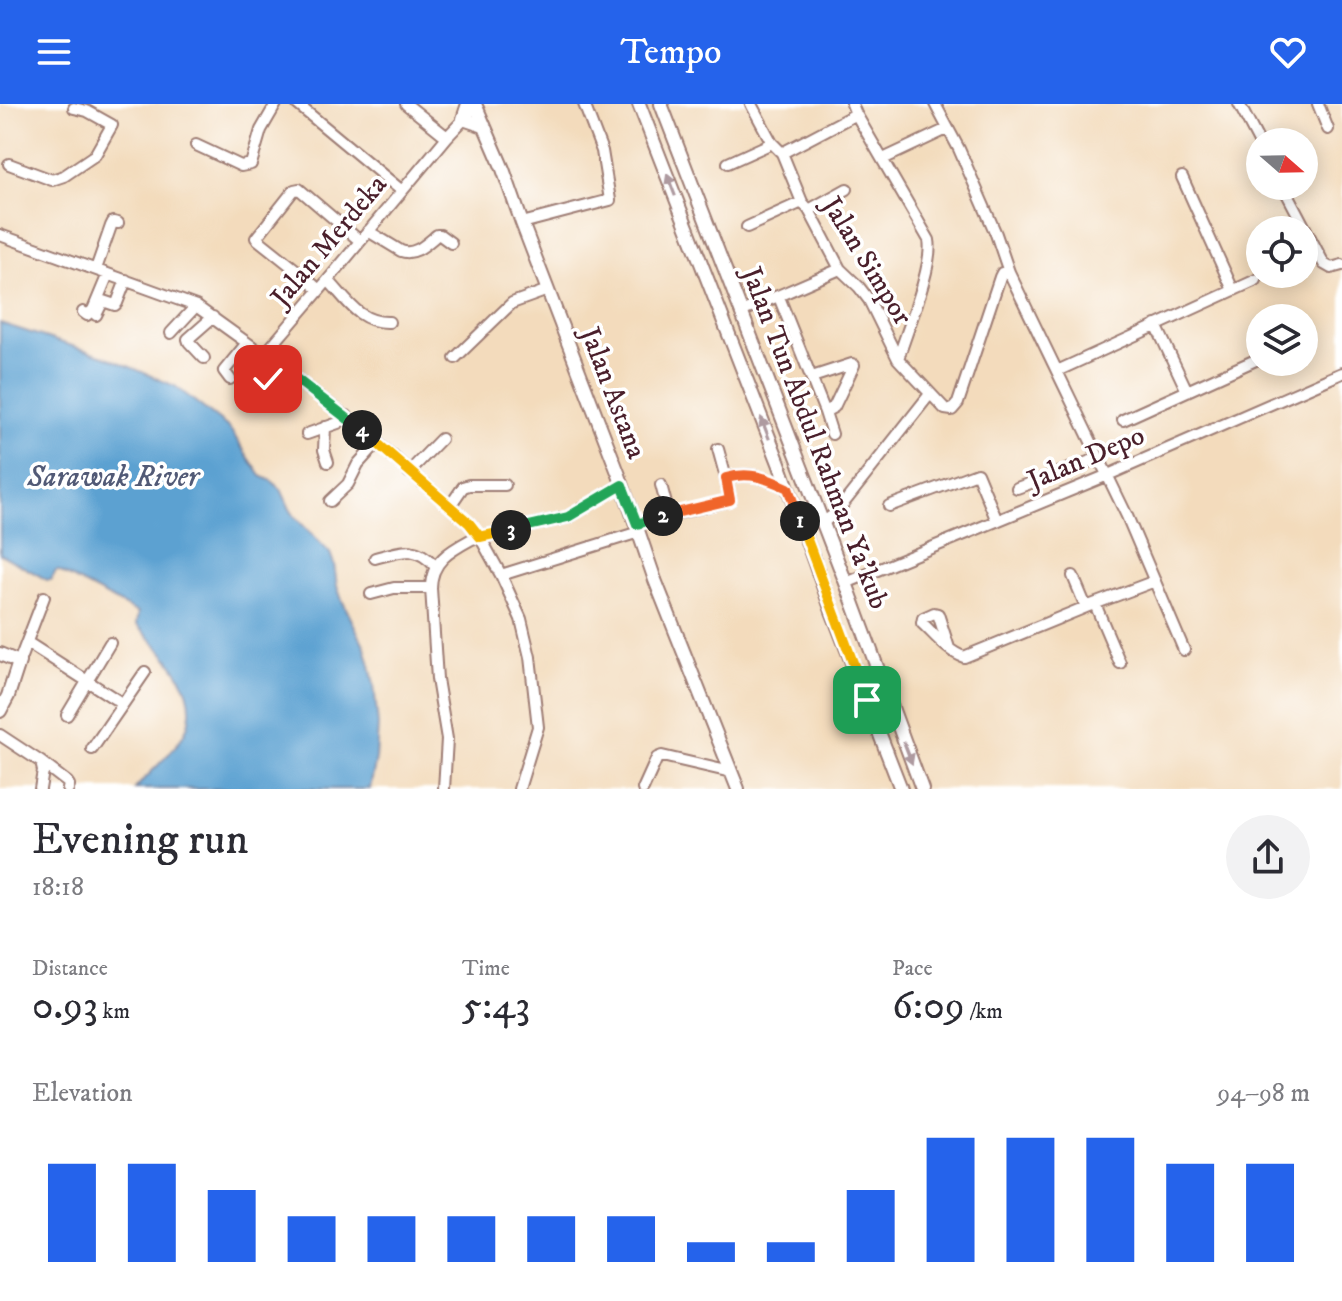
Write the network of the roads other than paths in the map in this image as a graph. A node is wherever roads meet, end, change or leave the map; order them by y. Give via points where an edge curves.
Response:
1 (104, 104) edge
2 (276, 104) edge
3 (297, 104) edge
4 (406, 104) edge
5 (584, 104) edge
6 (639, 104) edge
7 (661, 104) edge
8 (751, 104) edge
9 (935, 104) edge
10 (1239, 104) edge
11 (1318, 104) edge
12 (473, 105) edge
13 (74, 108) dead end
14 (854, 109) edge
15 (94, 115) junction
16 (463, 119) junction
17 (484, 126) junction
18 (1252, 128) edge
19 (947, 129) junction
20 (1328, 129) dead end
21 (447, 137) junction
22 (772, 143) junction
23 (196, 145) dead end
24 (782, 153) junction
25 (883, 159) junction
26 (728, 163) dead end
27 (9, 164) dead end
28 (1182, 177) dead end
29 (847, 189) dead end
30 (402, 191) junction
31 (1290, 200) edge
32 (806, 206) junction
33 (118, 223) dead end
34 (522, 223) junction
35 (747, 227) dead end
36 (368, 231) junction
37 (0, 235) edge
38 (360, 241) junction
39 (451, 243) dead end
40 (1342, 265) edge
41 (96, 269) junction
42 (840, 269) junction
43 (1009, 272) junction
44 (108, 274) junction
45 (126, 280) junction
46 (328, 280) junction
47 (1246, 284) edge
48 (319, 290) junction
49 (548, 290) junction
50 (1233, 290) junction
51 (779, 297) junction
52 (196, 306) junction
53 (83, 312) dead end
54 (741, 312) junction
55 (96, 315) dead end
56 (213, 317) junction
57 (389, 322) dead end
58 (1156, 325) junction
59 (171, 333) dead end
60 (247, 343) junction
61 (264, 355) junction
62 (204, 358) dead end
63 (455, 358) dead end
64 (898, 359) junction
65 (277, 364) junction
66 (1246, 364) edge
67 (1057, 371) junction
68 (1342, 373) edge
69 (812, 377) junction
70 (230, 379) dead end
71 (268, 379) junction
72 (254, 390) dead end
73 (1187, 391) junction
74 (277, 394) dead end
75 (930, 394) junction
76 (825, 412) junction
77 (347, 416) junction
78 (1123, 420) dead end
79 (325, 427) junction
80 (307, 434) dead end
81 (832, 434) dead end
82 (441, 439) dead end
83 (377, 443) junction
84 (718, 449) dead end
85 (1099, 458) junction
86 (328, 462) dead end
87 (779, 463) junction
88 (409, 472) junction
89 (1108, 475) junction
90 (726, 478) junction
91 (767, 479) junction
92 (505, 485) dead end
93 (622, 485) junction
94 (661, 485) dead end
95 (788, 488) junction
96 (1017, 488) dead end
97 (330, 501) dead end
98 (450, 506) junction
99 (889, 506) dead end
100 (669, 515) junction
101 (997, 521) junction
102 (822, 523) junction
103 (638, 528) junction
104 (480, 537) junction
105 (375, 558) dead end
106 (435, 566) junction
107 (501, 575) junction
108 (1073, 576) dead end
109 (1155, 581) junction
110 (846, 583) junction
111 (431, 588) junction
112 (371, 594) dead end
113 (44, 597) dead end
114 (1090, 605) junction
115 (28, 643) junction
116 (110, 643) dead end
117 (949, 648) dead end
118 (1184, 650) dead end
119 (0, 654) edge
120 (19, 662) junction
121 (1120, 663) dead end
122 (145, 672) dead end
123 (88, 681) junction
124 (123, 704) junction
125 (0, 711) edge
126 (67, 715) dead end
127 (0, 735) edge
128 (92, 749) dead end
129 (41, 762) junction
130 (731, 772) junction
131 (40, 789) edge
132 (68, 789) edge
133 (444, 789) edge
134 (519, 789) edge
135 (643, 789) edge
136 (738, 789) edge
137 (901, 789) edge
138 (922, 789) edge

1 - 15 street
2 - 23 street via 251,164 241,166
3 - 30 street
4 - 21 street
5 - 34 street via 602,151 610,200
87 -> 6 main road, Jalan Tun Abdul Rahman Ya'kub
7 - 54 main road, Jalan Tun Abdul Rahman Ya'kub
8 - 22 street, Jalan Simpor
9 - 19 street
10 - 18 street
11 - 20 street
12 - 16 main road
12 - 17 main road, Jalan Astana
13 - 15 street
14 - 24 street
14 - 25 street
15 - 27 street via 112,125 95,155 64,176 52,180
16 - 17 main road
16 - 21 street, Jalan Merdeka
17 - 34 main road, Jalan Astana
19 - 25 street
19 - 43 street
21 - 30 street, Jalan Merdeka
22 - 24 street, Jalan Simpor
22 - 26 street
24 - 32 street, Jalan Simpor
25 - 64 street via 931,246
28 - 50 street
29 - 32 street
30 - 36 street, Jalan Merdeka
31 - 40 street via 1324,264
32 - 35 street
32 - 42 street, Jalan Simpor
33 - 41 street via 111,226
34 - 49 main road, Jalan Astana
36 - 38 street, Jalan Merdeka
36 - 39 street via 406,253 437,235
37 - 41 street
38 - 46 street, Jalan Merdeka
38 - 48 street via 294,190 256,238
41 - 44 street
42 - 51 street
42 - 64 street, Jalan Simpor via 869,300
43 - 67 street
43 - 75 street, Jalan Simpor via 1000,277 958,403 945,409
44 - 45 street
44 - 53 street via 93,310
45 - 52 street
45 - 55 street via 117,303 103,301
46 - 48 street, Jalan Merdeka
46 - 57 street via 360,315
47 - 50 street
48 - 61 street, Jalan Merdeka
49 - 63 street via 512,303
49 - 93 main road, Jalan Astana
50 - 58 street
51 - 54 street
51 - 69 street
52 - 56 street
52 - 59 street
54 - 102 main road, Jalan Tun Abdul Rahman Ya'kub
56 - 60 street
56 - 62 street via 188,339
58 - 67 street
58 - 73 street
60 - 61 street
60 - 70 street via 224,371
61 - 65 street
64 - 75 street, Jalan Simpor
65 - 71 street
65 - 77 street
66 - 73 street
67 - 85 street
68 - 89 street, Jalan Depo
69 - 76 street
69 - 76 street via 854,365 834,407
71 - 72 street
71 - 74 street
73 - 78 street
75 - 102 street via 836,513
76 - 81 street
77 - 79 street
77 - 83 street
79 - 80 street
79 - 86 street
82 - 88 street
83 - 88 street
83 - 97 street
84 - 90 street
85 - 89 street
85 - 96 street
87 - 91 street
87 - 95 main road, Jalan Tun Abdul Rahman Ya'kub
88 - 98 street
89 - 101 street, Jalan Depo
89 - 109 street
90 - 91 street via 743,473
90 - 100 street via 730,500
91 - 95 street
92 - 98 street via 463,487
93 - 103 main road, Jalan Astana
93 - 104 street via 568,517
94 - 100 street
95 - 137 main road, Jalan Tun Abdul Rahman Ya'kub
98 - 104 street
99 - 101 street via 977,473
100 - 103 street
101 - 110 street, Jalan Depo
102 - 110 main road, Jalan Tun Abdul Rahman Ya'kub
103 - 107 street
103 - 130 main road, Jalan Astana
104 - 106 street via 460,545
104 - 107 street
105 - 106 street via 415,551
106 - 111 street
107 - 134 street via 521,619 538,710
108 - 114 street
109 - 114 street
109 - 118 street
110 -> 138 main road, Jalan Tun Abdul Rahman Ya'kub
111 - 112 street
111 - 133 street via 447,739
113 - 115 street
114 - 117 street via 964,657
114 - 121 street
115 - 120 street
115 - 123 street
116 - 123 street
119 - 120 main road
120 - 125 main road
122 - 124 street
123 - 124 street
123 - 126 street
124 - 128 street
127 - 129 street
129 - 131 street
129 - 132 street via 67,782
130 - 135 street via 662,756
130 - 136 main road, Jalan Astana

